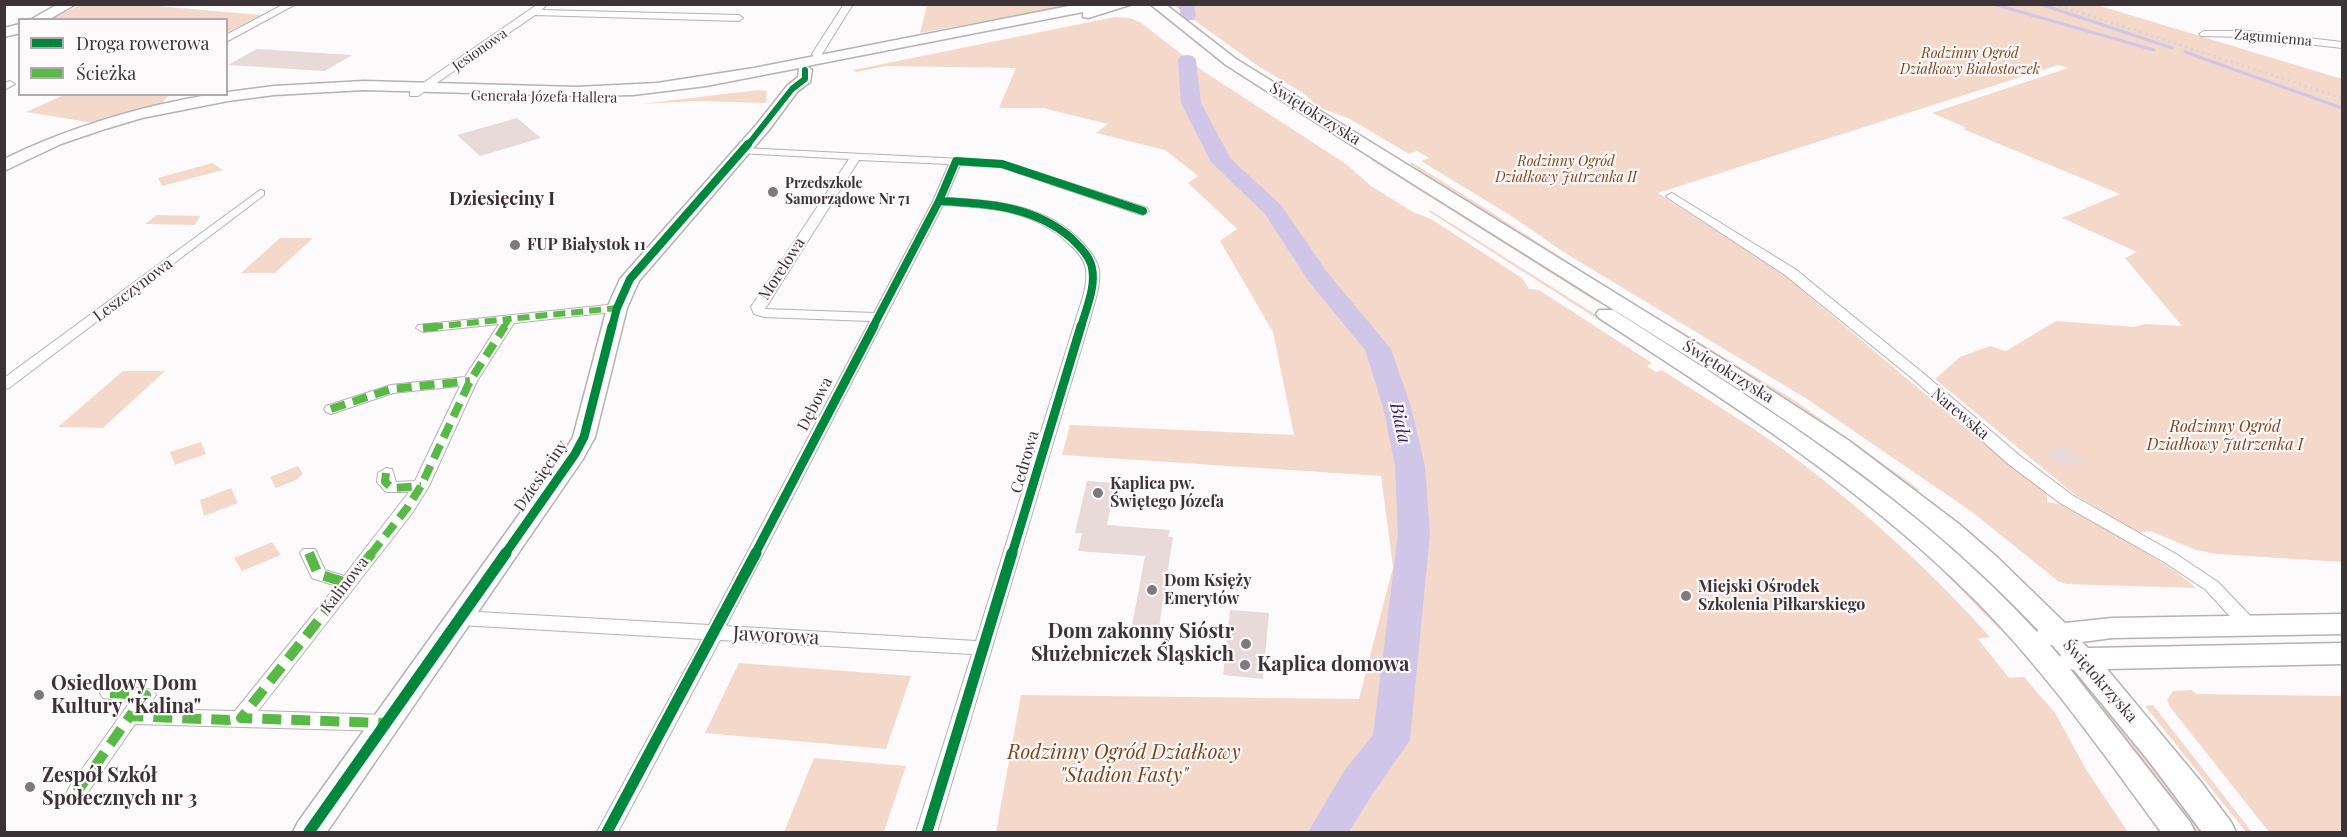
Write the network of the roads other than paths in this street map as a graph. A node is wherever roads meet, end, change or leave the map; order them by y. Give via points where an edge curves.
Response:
1 (70, 4) edge
2 (292, 4) edge
3 (544, 4) edge
4 (849, 4) edge
5 (1102, 4) edge
6 (1127, 4) edge
7 (1137, 4) edge
8 (1156, 4) edge
9 (535, 12) junction
10 (40, 18) edge
11 (739, 18) dead end
12 (981, 32) junction
13 (2204, 34) dead end
14 (228, 38) edge
15 (2343, 45) edge
16 (820, 59) junction
17 (804, 70) junction
18 (759, 79) junction
19 (1249, 80) junction
20 (429, 86) junction
21 (792, 89) junction
22 (414, 94) junction
23 (268, 95) junction
24 (603, 96) junction
25 (204, 100) edge
26 (743, 151) junction
27 (855, 158) junction
28 (956, 161) junction
29 (4, 165) edge
30 (260, 192) dead end
31 (1671, 196) dead end
32 (939, 201) junction
33 (1143, 211) dead end
34 (617, 308) junction
35 (878, 317) junction
36 (509, 319) junction
37 (1636, 324) junction
38 (423, 328) dead end
39 (470, 381) junction
40 (4, 385) edge
41 (331, 409) dead end
42 (386, 473) dead end
43 (421, 486) junction
44 (309, 553) dead end
45 (347, 583) junction
46 (460, 618) junction
47 (2343, 624) edge
48 (2190, 627) junction
49 (2250, 627) junction
50 (714, 633) junction
51 (2059, 634) junction
52 (2026, 638) junction
53 (984, 648) junction
54 (2343, 653) edge
55 (2216, 655) junction
56 (2082, 658) junction
57 (2047, 662) junction
58 (110, 693) dead end
59 (130, 716) junction
60 (241, 718) junction
61 (386, 723) junction
62 (77, 792) dead end
63 (309, 832) edge
64 (607, 832) edge
65 (927, 832) edge
66 (2179, 832) edge
67 (2220, 832) edge

1 - 10 main road
2 - 14 street
3 - 9 street, Jesionowa
4 - 16 street via 817,54
5 - 12 main road, Generała Józefa Hallera
6 - 12 main road, Generała Józefa Hallera
7 - 19 main road, Świętokrzyska via 1198,53
8 - 19 main road, Świętokrzyska
9 - 11 street
9 - 20 street, Jesionowa
12 - 16 main road, Generała Józefa Hallera
12 - 17 main road, Generała Józefa Hallera
13 - 15 street, Zagumienna via 2247,34
16 - 24 main road, Generała Józefa Hallera
17 - 18 main road, Generała Józefa Hallera
17 - 21 main road, Dziesięciny via 805,79
18 - 21 main road
18 - 24 main road, Generała Józefa Hallera via 678,93
19 - 37 main road, Świętokrzyska
20 - 22 street, Jesionowa
20 - 23 main road, Generała Józefa Hallera via 369,84
20 - 24 main road, Generała Józefa Hallera
21 - 26 main road, Dziesięciny
22 - 23 main road, Generała Józefa Hallera
22 - 24 main road, Generała Józefa Hallera via 564,100
23 - 25 main road, Generała Józefa Hallera
25 - 29 main road, Generała Józefa Hallera
26 - 27 street
26 - 34 main road, Dziesięciny via 635,272
27 - 28 street
27 - 35 street, Morelowa via 758,307 764,313
28 - 32 street, Dębowa
28 - 33 street via 1002,164
30 - 40 street, Leszczynowa
31 - 49 street, Narewska via 1790,272 2066,499 2212,586
32 - 35 street, Dębowa
32 - 53 street, Cedrowa via 1007,207 1052,223 1082,249 1092,268 1083,319
34 - 36 street
34 - 46 main road, Dziesięciny via 580,446
35 - 50 street, Dębowa
36 - 38 street
36 - 39 street, Kalinowa
37 - 51 main road, Świętokrzyska via 1812,424 1976,552
37 - 52 main road, Świętokrzyska via 1872,494 1951,562
39 - 41 street via 392,389
39 - 43 street, Kalinowa
42 - 43 street via 385,482 392,488
43 - 45 street, Kalinowa
44 - 45 street via 318,574
45 - 60 street, Kalinowa
46 - 50 street, Jaworowa
46 - 61 main road, Dziesięciny
47 - 49 main road
48 - 49 main road
48 - 51 main road via 2100,628
48 - 55 main road via 2187,634 2193,643
50 - 53 street, Jaworowa
50 - 64 street, Dębowa
51 - 52 main road
51 - 56 main road, Świętokrzyska
52 - 57 main road, Świętokrzyska
53 - 65 street, Cedrowa
54 - 55 main road
55 - 56 main road
56 - 57 main road
56 - 67 main road, Świętokrzyska
57 - 66 main road, Świętokrzyska
58 - 59 street via 146,695
59 - 60 street
59 - 62 street
60 - 61 street
61 - 63 main road, Dziesięciny

